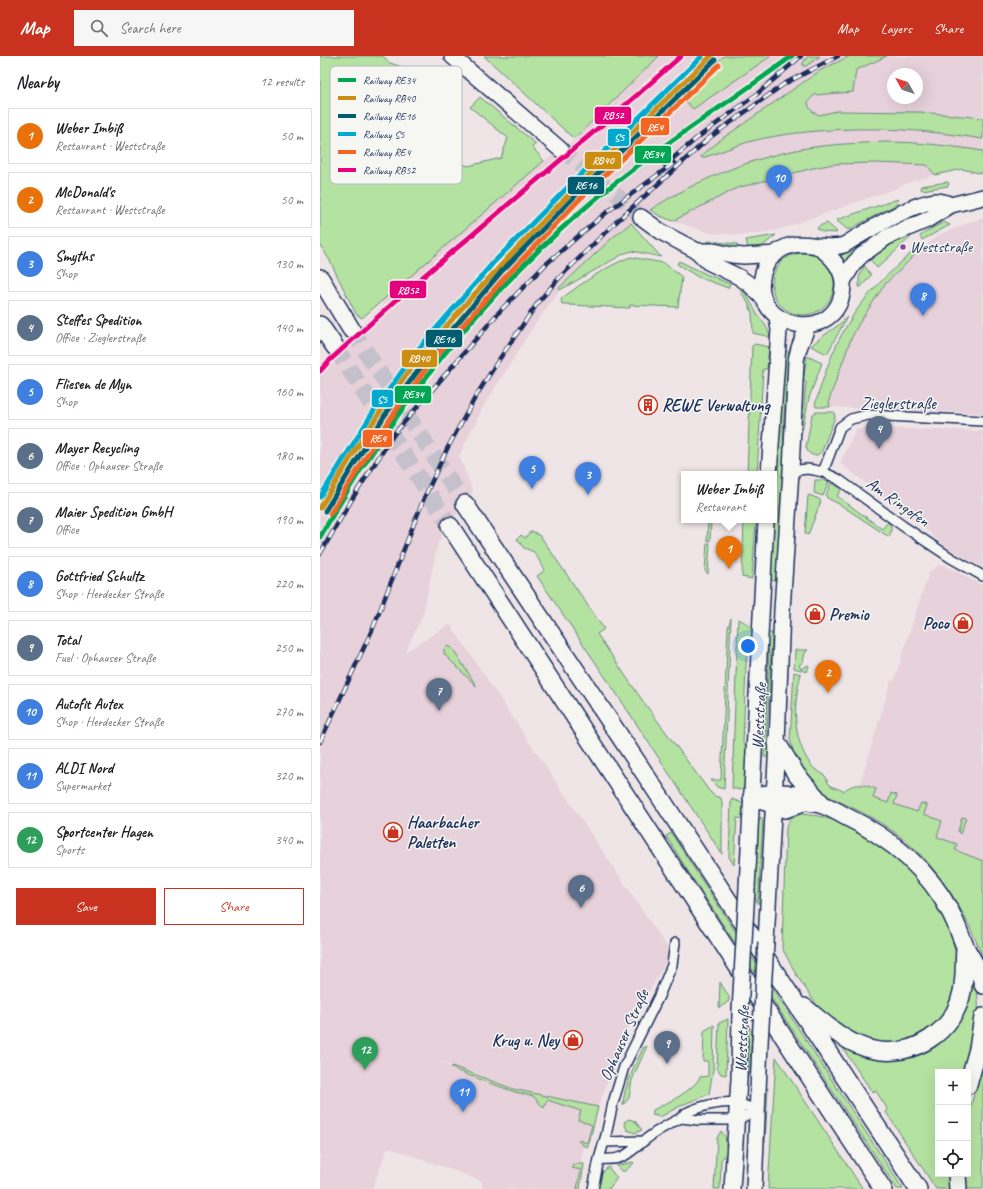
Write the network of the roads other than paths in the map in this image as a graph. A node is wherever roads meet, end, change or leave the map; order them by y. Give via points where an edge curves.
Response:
1 (452, 56) edge
2 (561, 150) tunnel mouth
3 (983, 197) edge
4 (951, 205) junction
5 (641, 217) tunnel mouth
6 (818, 247) junction
7 (697, 251) junction
8 (776, 254) junction
9 (320, 278) edge
10 (843, 281) junction
11 (764, 299) junction
12 (777, 317) junction
13 (320, 325) edge
14 (808, 325) junction
15 (351, 329) tunnel mouth
16 (334, 347) tunnel mouth
17 (983, 421) edge
18 (769, 471) edge
19 (791, 471) junction
20 (823, 472) junction
21 (465, 504) tunnel mouth
22 (766, 523) edge
23 (450, 526) tunnel mouth
24 (983, 576) edge
25 (778, 743) junction
26 (752, 797) junction
27 (773, 799) junction
28 (823, 805) junction
29 (674, 943) dead end
30 (965, 946) junction
31 (983, 985) edge
32 (794, 1000) junction
33 (983, 1017) edge
34 (971, 1074) edge
35 (737, 1104) junction
36 (757, 1110) junction
37 (681, 1118) junction
38 (737, 1120) junction
39 (644, 1141) junction
40 (605, 1142) junction
41 (599, 1159) junction
42 (957, 1177) edge
43 (593, 1189) edge
44 (732, 1189) edge
45 (754, 1189) edge
46 (883, 1189) edge
47 (918, 1189) edge
48 (958, 1189) edge

1 - 2 main road
3 - 4 main road
4 - 6 main road via 937,201 918,206 844,245
4 - 10 main road via 927,220 887,237 854,263
5 - 7 main road via 663,233
6 - 8 main road via 796,244
6 - 10 main road via 835,261
7 - 8 main road via 744,256
7 - 11 main road via 708,262 749,284
8 - 11 main road via 769,261 763,275
9 - 15 highway
10 - 14 main road via 842,296 834,310 823,320
11 - 12 main road
12 - 14 main road via 793,324
12 - 18 main road via 779,330
13 - 16 highway
14 - 19 main road, Weststraße via 796,360
17 - 20 street, Zieglerstraße via 868,416 851,419 840,427
19 - 20 street, Am Ringofen via 806,469
19 - 25 main road, Weststraße via 782,610
20 - 24 street, Am Ringofen via 838,479 951,558
21 - 32 highway
22 - 26 main road, Weststraße
23 - 46 highway
25 - 27 main road, Weststraße
25 - 28 highway via 796,774
26 - 27 highway
26 - 35 main road, Weststraße, bridge
27 - 28 highway via 794,795 806,802
27 - 36 main road, Weststraße, bridge
28 - 30 highway via 863,824 905,854 940,894
29 - 40 street, Ophauser Straße via 672,965 624,1067
30 - 31 highway via 982,978
30 - 32 highway via 959,1004 935,1036 920,1045 888,1052 873,1050 838,1033
32 - 47 highway
33 - 34 highway
35 - 36 street
35 - 37 street via 715,1104 684,1114
35 - 38 main road, Weststraße
36 - 38 street
36 - 45 main road, Weststraße
37 - 38 street
37 - 39 street via 664,1126
38 - 44 main road, Weststraße
39 - 40 street
39 - 41 street via 625,1157
40 - 41 street, Ophauser Straße
41 - 43 street, Ophauser Straße
42 - 48 highway

